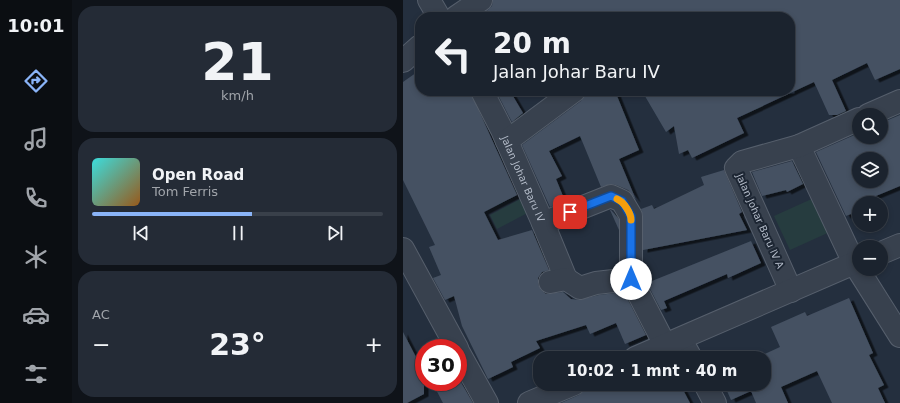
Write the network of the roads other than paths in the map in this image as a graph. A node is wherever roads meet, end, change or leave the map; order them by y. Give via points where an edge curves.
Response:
1 (429, 0) edge
2 (481, 0) edge
3 (436, 12) edge
4 (463, 12) edge
5 (415, 50) edge
6 (403, 61) edge
7 (484, 96) edge
8 (567, 96) edge
9 (900, 101) edge
10 (884, 108) edge
11 (852, 122) edge
12 (507, 141) junction
13 (799, 146) junction
14 (543, 223) junction
15 (900, 246) edge
16 (403, 249) edge
17 (888, 250) edge
18 (852, 252) edge
19 (852, 264) edge
20 (865, 276) edge
21 (631, 279) junction
22 (791, 291) junction
23 (900, 336) edge
24 (452, 339) edge
25 (679, 348) edge
26 (666, 351) edge
27 (467, 367) edge
28 (557, 391) edge
29 (709, 391) edge
30 (487, 403) edge
31 (529, 403) edge
32 (715, 403) edge

1 - 3 street
2 - 4 street
5 - 6 street
7 - 12 street, Jalan Johar Baru IV
8 - 12 street
9 - 10 street
11 - 13 street, Jalan Johar Baru IV A
12 - 14 street, Jalan Johar Baru IV
13 - 18 street
13 - 22 street, Jalan Johar Baru IV A via 742,162 736,168
14 - 21 street via 558,280 580,288 596,283
14 - 21 street, Jalan Johar Baru IV via 611,196 622,201 631,216
15 - 17 street
16 - 24 street
19 - 22 street
20 - 23 street
21 - 25 street, Jalan Johar Baru IV
22 - 25 street
25 - 26 street
27 - 30 street
28 - 31 street
29 - 32 street

